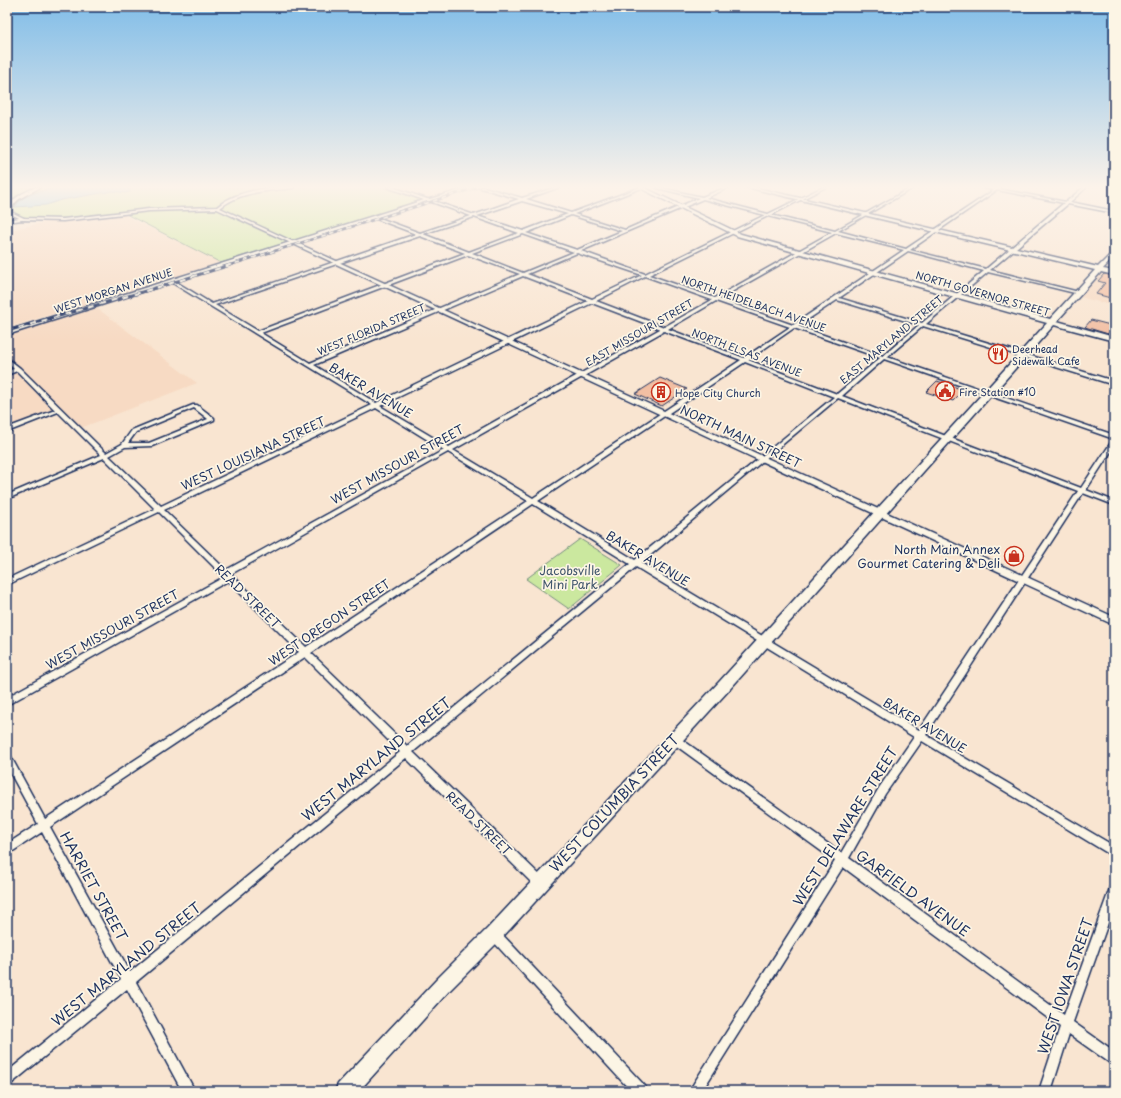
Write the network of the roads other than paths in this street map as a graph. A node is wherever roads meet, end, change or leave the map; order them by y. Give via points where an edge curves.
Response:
1 (284, 238) edge
2 (309, 238) edge
3 (407, 238) edge
4 (430, 238) edge
5 (507, 238) edge
6 (541, 238) edge
7 (608, 238) edge
8 (719, 238) edge
9 (753, 238) edge
10 (824, 238) edge
11 (860, 238) edge
12 (924, 238) edge
13 (966, 238) edge
14 (1025, 238) edge
15 (294, 243) junction
16 (1012, 249) junction
17 (907, 250) junction
18 (577, 251) junction
19 (799, 252) junction
20 (1114, 252) edge
21 (468, 253) junction
22 (337, 262) junction
23 (987, 270) junction
24 (1099, 270) junction
25 (873, 272) junction
26 (1114, 273) edge
27 (523, 274) junction
28 (645, 275) junction
29 (172, 281) junction
30 (385, 285) junction
31 (1077, 293) junction
32 (957, 296) junction
33 (836, 298) junction
34 (716, 299) junction
35 (592, 301) junction
36 (212, 305) junction
37 (439, 310) junction
38 (1051, 322) junction
39 (922, 325) junction
40 (794, 326) junction
41 (663, 329) junction
42 (258, 333) junction
43 (7, 334) edge
44 (1114, 340) edge
45 (509, 342) junction
46 (1022, 355) junction
47 (884, 357) junction
48 (7, 360) edge
49 (744, 360) junction
50 (310, 365) junction
51 (18, 369) junction
52 (7, 373) edge
53 (581, 376) junction
54 (1114, 383) edge
55 (988, 393) junction
56 (837, 396) junction
57 (378, 406) junction
58 (59, 410) junction
59 (664, 414) junction
60 (7, 430) edge
61 (1114, 437) edge
62 (946, 438) junction
63 (1114, 442) edge
64 (124, 445) junction
65 (448, 450) junction
66 (104, 456) junction
67 (763, 459) junction
68 (1082, 490) junction
69 (7, 497) edge
70 (533, 501) junction
71 (1114, 503) edge
72 (160, 510) junction
73 (879, 514) junction
74 (636, 564) junction
75 (227, 576) junction
76 (1023, 579) junction
77 (7, 582) edge
78 (1114, 621) edge
79 (764, 642) junction
80 (305, 652) junction
81 (7, 701) edge
82 (921, 735) junction
83 (674, 739) junction
84 (407, 752) junction
85 (7, 758) edge
86 (44, 826) junction
87 (7, 850) edge
88 (1114, 852) edge
89 (842, 860) junction
90 (540, 883) junction
91 (1114, 891) edge
92 (494, 934) junction
93 (128, 980) junction
94 (1068, 1025) junction
95 (1114, 1059) edge
96 (7, 1080) edge
97 (189, 1091) edge
98 (345, 1091) edge
99 (640, 1091) edge
100 (695, 1091) edge
101 (1045, 1091) edge

1 - 15 street
2 - 15 street, WEST MORGAN AVENUE
3 - 22 street
4 - 21 street, NORTH ELSAS AVENUE
5 - 21 street
6 - 18 street, NORTH HEIDELBACH AVENUE
7 - 18 street, WEST FLORIDA STREET
8 - 28 street, WEST LOUISIANA STREET
9 - 19 main road, NORTH GOVERNOR STREET
10 - 19 street, EAST MISSOURI STREET
11 - 17 street
12 - 17 street, WEST OREGON STREET
13 - 16 main road
14 - 16 street, EAST MARYLAND STREET
15 - 22 street, NORTH MAIN STREET
15 - 29 street, WEST MORGAN AVENUE
16 - 23 street, EAST MARYLAND STREET
16 - 24 main road
17 - 23 street
17 - 25 street, WEST OREGON STREET
18 - 27 street, WEST FLORIDA STREET
18 - 28 street, NORTH HEIDELBACH AVENUE
19 - 25 main road, NORTH GOVERNOR STREET
19 - 34 street, EAST MISSOURI STREET
20 - 24 main road, WEST COLUMBIA STREET
21 - 27 street, NORTH ELSAS AVENUE
21 - 30 street
22 - 30 street, NORTH MAIN STREET
22 - 36 street
23 - 31 street
23 - 32 street, EAST MARYLAND STREET
24 - 26 main road
24 - 31 main road, WEST COLUMBIA STREET
25 - 32 main road, NORTH GOVERNOR STREET
25 - 33 street, WEST OREGON STREET
27 - 35 street, NORTH ELSAS AVENUE
27 - 37 street, WEST FLORIDA STREET
28 - 34 street, NORTH HEIDELBACH AVENUE
28 - 35 street, WEST LOUISIANA STREET
29 - 36 street, BAKER AVENUE
29 - 43 street, WEST MORGAN AVENUE
30 - 37 street, NORTH MAIN STREET
30 - 42 street
31 - 38 main road, WEST COLUMBIA STREET
32 - 38 main road, NORTH GOVERNOR STREET
32 - 39 street, EAST MARYLAND STREET
33 - 39 street
33 - 40 street, WEST OREGON STREET
34 - 40 street, NORTH HEIDELBACH AVENUE
34 - 41 street, EAST MISSOURI STREET
35 - 41 street, NORTH ELSAS AVENUE
35 - 45 street, WEST LOUISIANA STREET
36 - 42 street, BAKER AVENUE
37 - 45 street, NORTH MAIN STREET
37 - 50 street, WEST FLORIDA STREET
38 - 44 main road, NORTH GOVERNOR STREET
38 - 46 main road, WEST COLUMBIA STREET
39 - 46 street
39 - 47 street, EAST MARYLAND STREET
40 - 47 street, NORTH HEIDELBACH AVENUE
40 - 49 street, WEST OREGON STREET
41 - 49 street, NORTH ELSAS AVENUE
41 - 53 street, EAST MISSOURI STREET
42 - 50 street, BAKER AVENUE
45 - 53 street, NORTH MAIN STREET
45 - 57 street, WEST LOUISIANA STREET
46 - 54 street
46 - 55 main road, WEST COLUMBIA STREET
47 - 55 street, NORTH HEIDELBACH AVENUE
47 - 56 street, EAST MARYLAND STREET
48 - 51 street, READ STREET
49 - 56 street, NORTH ELSAS AVENUE
49 - 59 street, WEST OREGON STREET
50 - 57 street, BAKER AVENUE
51 - 52 street
51 - 58 street, READ STREET
53 - 59 street, NORTH MAIN STREET
53 - 65 street, WEST MISSOURI STREET
55 - 61 street, NORTH HEIDELBACH AVENUE
55 - 62 main road, WEST COLUMBIA STREET
56 - 62 street, NORTH ELSAS AVENUE
56 - 67 street, EAST MARYLAND STREET
57 - 65 street, BAKER AVENUE
57 - 72 street, WEST LOUISIANA STREET
58 - 60 street
58 - 66 street, READ STREET
59 - 67 street, NORTH MAIN STREET
59 - 70 street, WEST OREGON STREET
62 - 68 street, NORTH ELSAS AVENUE
62 - 73 main road, WEST COLUMBIA STREET
63 - 68 street, WEST DELAWARE STREET
64 - 64 street via 150,445 212,419 195,406 134,431
64 - 66 street
65 - 70 street, BAKER AVENUE
65 - 75 street, WEST MISSOURI STREET
66 - 69 street
66 - 72 street, READ STREET
67 - 73 street, NORTH MAIN STREET
67 - 74 street, WEST MARYLAND STREET
68 - 71 street, NORTH ELSAS AVENUE
68 - 76 street, WEST DELAWARE STREET
70 - 74 street, BAKER AVENUE
70 - 80 street, WEST OREGON STREET
72 - 75 street, READ STREET
72 - 77 street, WEST LOUISIANA STREET
73 - 76 street, NORTH MAIN STREET
73 - 79 main road, WEST COLUMBIA STREET
74 - 79 street, BAKER AVENUE
74 - 84 street, WEST MARYLAND STREET
75 - 80 street, READ STREET
75 - 81 street, WEST MISSOURI STREET
76 - 78 street, NORTH MAIN STREET
76 - 82 street, WEST DELAWARE STREET
79 - 82 street, BAKER AVENUE
79 - 83 main road, WEST COLUMBIA STREET
80 - 84 street, READ STREET
80 - 86 street, WEST OREGON STREET
82 - 88 street, BAKER AVENUE
82 - 89 street, WEST DELAWARE STREET via 882,791
83 - 89 street, GARFIELD AVENUE
83 - 90 main road, WEST COLUMBIA STREET
84 - 90 street, READ STREET
84 - 93 street, WEST MARYLAND STREET
85 - 86 street, HARRIET STREET
86 - 87 street, WEST OREGON STREET
86 - 93 street, HARRIET STREET
89 - 94 street, GARFIELD AVENUE
89 - 100 street, WEST DELAWARE STREET
90 - 92 main road, WEST COLUMBIA STREET
91 - 94 street, WEST IOWA STREET
92 - 98 main road, WEST COLUMBIA STREET
92 - 99 street
93 - 96 street, WEST MARYLAND STREET
93 - 97 street, HARRIET STREET
94 - 95 street, GARFIELD AVENUE
94 - 101 street, WEST IOWA STREET

